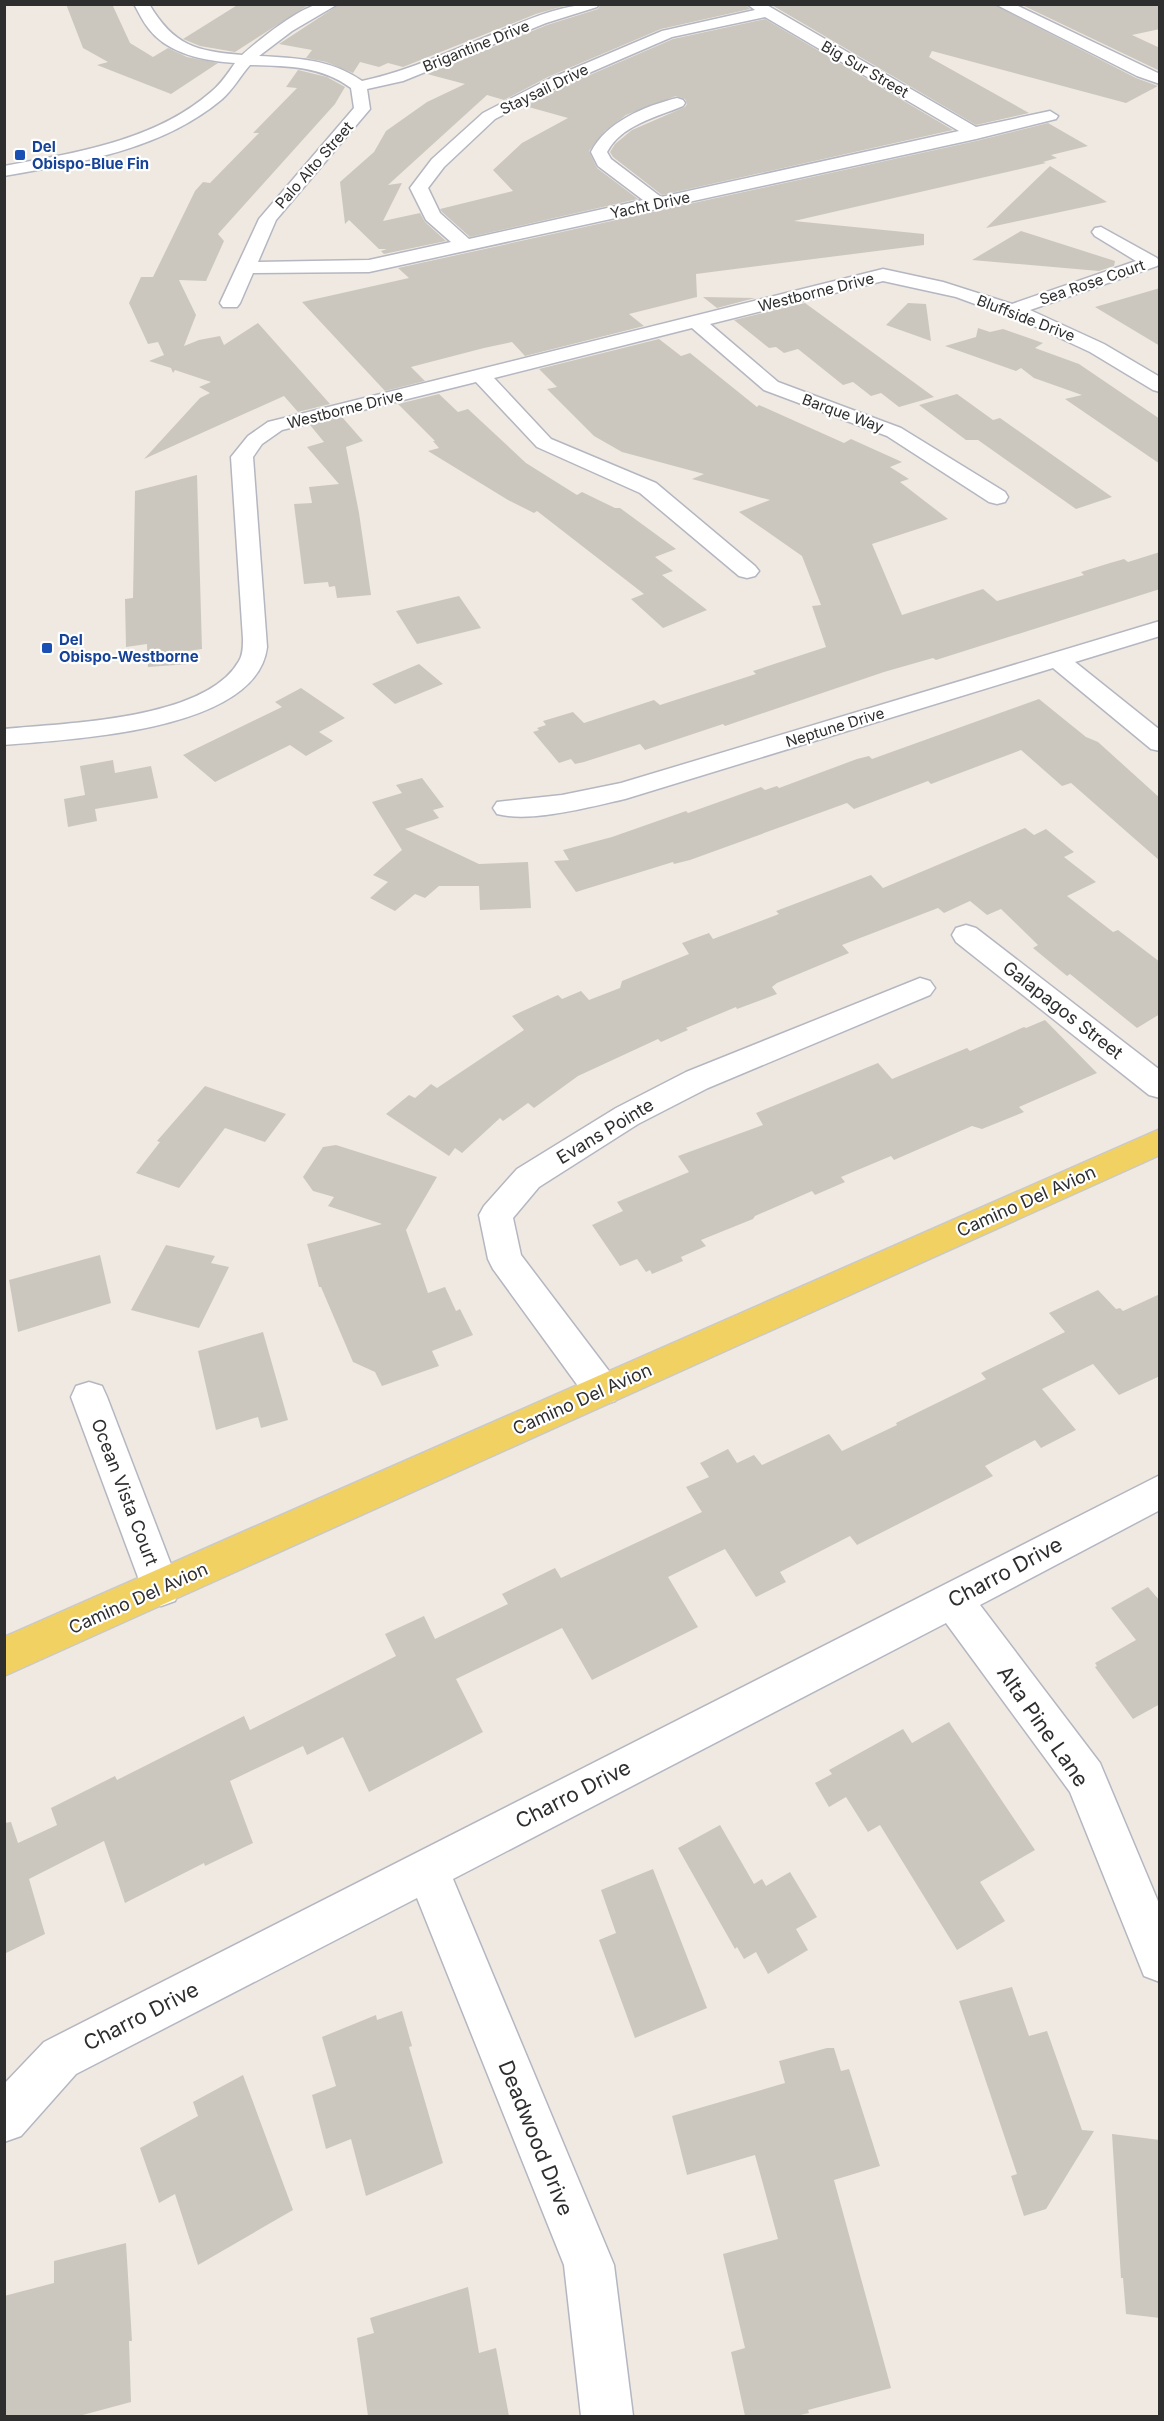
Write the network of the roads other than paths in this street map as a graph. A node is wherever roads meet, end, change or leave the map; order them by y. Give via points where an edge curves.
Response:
1 (141, 4) edge
2 (331, 4) edge
3 (592, 4) edge
4 (1002, 4) edge
5 (760, 8) edge
6 (246, 60) junction
7 (1160, 79) edge
8 (359, 86) junction
9 (677, 103) dead end
10 (1050, 116) dead end
11 (976, 134) junction
12 (4, 171) edge
13 (658, 203) junction
14 (1101, 232) dead end
15 (465, 245) junction
16 (247, 268) junction
17 (883, 275) joint
18 (230, 303) dead end
19 (1012, 310) junction
20 (696, 322) junction
21 (480, 375) junction
22 (1160, 386) edge
23 (997, 497) dead end
24 (747, 572) dead end
25 (1160, 628) edge
26 (1058, 660) junction
27 (4, 737) edge
28 (1160, 742) edge
29 (506, 808) dead end
30 (966, 934) dead end
31 (920, 988) dead end
32 (1160, 1087) edge
33 (1160, 1141) edge
34 (602, 1390) junction
35 (89, 1397) dead end
36 (1160, 1491) edge
37 (160, 1588) junction
38 (952, 1600) junction
39 (4, 1658) edge
40 (427, 1869) junction
41 (1160, 1960) edge
42 (4, 2120) edge
43 (607, 2416) edge

1 - 6 street via 158,33 169,42 190,52
2 - 6 street via 285,28
3 - 8 street, Brigantine Drive via 541,20 398,78
4 - 7 street
5 - 11 street, Big Sur Street
5 - 15 street, Staysail Drive via 667,34 555,82 489,116 438,163 419,188 432,216
6 - 8 street via 329,69
6 - 12 street via 219,94 166,126 86,155
8 - 16 street, Palo Alto Street via 362,109 268,219
9 - 13 street via 616,131 602,142 599,152 604,162
10 - 11 street, Yacht Drive
11 - 13 street, Yacht Drive
13 - 15 street, Yacht Drive
14 - 19 street, Sea Rose Court via 1151,262
15 - 16 street, Yacht Drive via 369,266
16 - 18 street, Palo Alto Street
17 - 19 street, Bluffside Drive via 924,282
17 - 20 street, Westborne Drive
19 - 22 street, Bluffside Drive via 1090,343
20 - 21 street, Westborne Drive
20 - 23 street, Barque Way via 771,386 894,432
21 - 24 street via 544,443 648,488
21 - 27 street, Westborne Drive via 275,426 255,440 242,457 253,660 236,683 204,704 144,721
25 - 26 street, Neptune Drive
26 - 28 street
26 - 29 street, Neptune Drive via 625,791 562,804
30 - 32 street, Galapagos Street
31 - 34 street, Evans Pointe via 698,1080 627,1116 528,1178 496,1215 505,1259
33 - 34 main road, Camino Del Avion
34 - 37 main road, Camino Del Avion
35 - 37 street, Ocean Vista Court
36 - 38 street, Charro Drive
37 - 39 main road, Camino Del Avion
38 - 40 street, Charro Drive
38 - 41 street, Alta Pine Lane via 1085,1778
40 - 42 street, Charro Drive via 60,2058
40 - 43 street, Deadwood Drive via 589,2265

